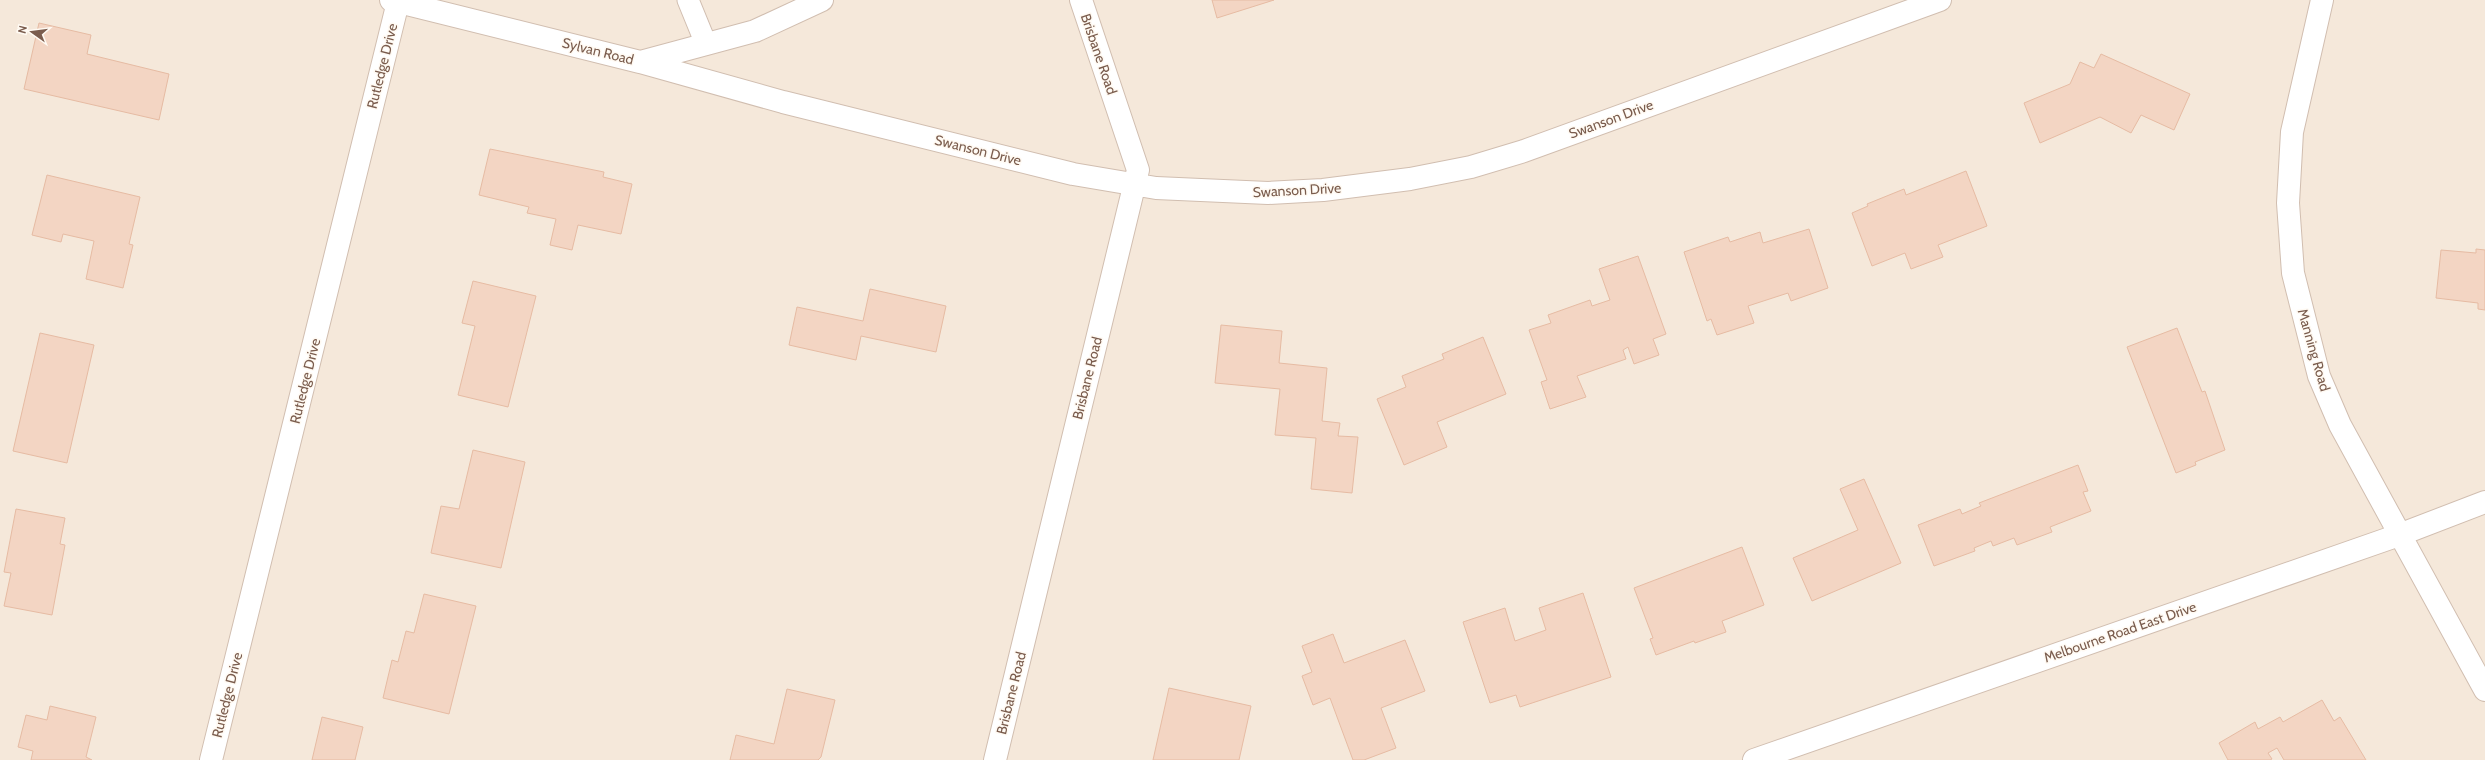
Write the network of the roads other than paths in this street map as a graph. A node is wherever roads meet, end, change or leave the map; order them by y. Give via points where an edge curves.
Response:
1 (688, 0) edge
2 (822, 0) edge
3 (1081, 0) edge
4 (1940, 0) edge
5 (2322, 0) edge
6 (395, 1) edge
7 (706, 44) junction
8 (640, 62) junction
9 (1134, 185) junction
10 (2485, 502) edge
11 (2399, 535) junction
12 (2485, 690) edge
13 (211, 760) edge
14 (995, 760) edge
15 (1754, 760) edge

1 - 7 lane
2 - 7 street, Sylvan Road via 774,24
3 - 9 street, Brisbane Road via 1138,170
4 - 9 street, Swanson Drive via 1524,151 1471,166 1386,184 1323,190 1236,193
5 - 11 street, Manning Road via 2298,97 2292,139 2288,203 2293,273 2319,376 2348,441
6 - 8 street, Sylvan Road
6 - 13 street, Rutledge Drive
7 - 8 street, Sylvan Road
8 - 9 street, Swanson Drive via 798,106 1073,174
9 - 14 street, Brisbane Road
10 - 11 street, Melbourne Road East Drive
11 - 12 street, Manning Road
11 - 15 street, Melbourne Road East Drive

